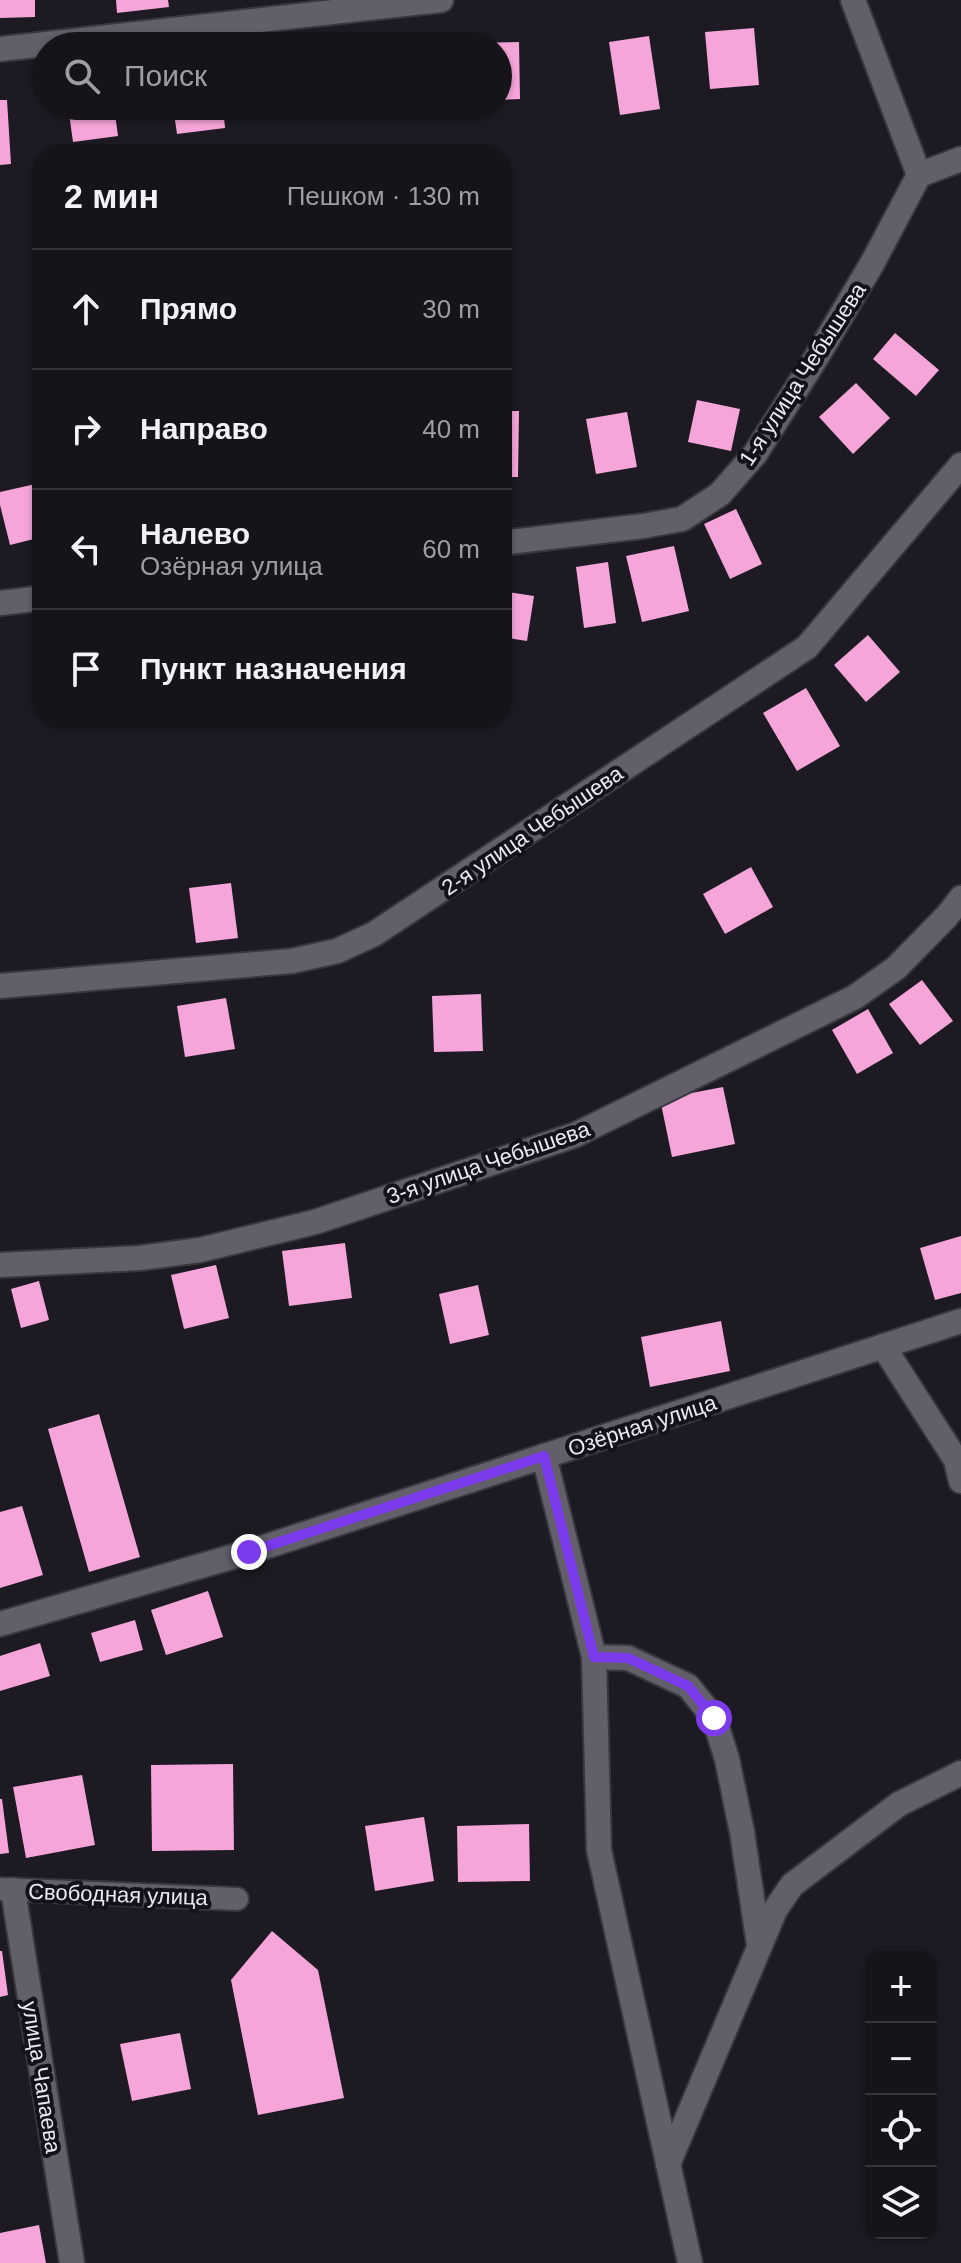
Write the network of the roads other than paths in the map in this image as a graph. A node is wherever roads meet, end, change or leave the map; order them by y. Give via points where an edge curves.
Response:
1 (441, 0) edge
2 (853, 0) edge
3 (153, 32) edge
4 (32, 45) edge
5 (0, 49) edge
6 (961, 159) edge
7 (919, 175) junction
8 (961, 465) edge
9 (512, 542) edge
10 (32, 599) edge
11 (0, 603) edge
12 (961, 898) edge
13 (0, 986) edge
14 (0, 1265) edge
15 (961, 1321) edge
16 (883, 1346) junction
17 (544, 1456) junction
18 (961, 1481) edge
19 (0, 1624) edge
20 (594, 1657) junction
21 (961, 1773) edge
22 (6, 1890) edge
23 (237, 1899) dead end
24 (760, 1947) junction
25 (668, 2164) junction
26 (72, 2263) edge
27 (690, 2263) edge

1 - 3 street
2 - 7 street
4 - 5 street
6 - 7 street
7 - 9 street, 1-я улица Чебышева via 816,358 755,454 720,494 682,519
8 - 13 street, 2-я улица Чебышева via 807,647 374,934 337,951 292,961
10 - 11 street
12 - 14 street, 3-я улица Чебышева via 896,968 855,997 575,1135 315,1222 200,1250
15 - 16 street, Озёрная улица
16 - 17 street, Озёрная улица
16 - 18 street via 956,1460
17 - 19 street, Озёрная улица via 249,1552
17 - 20 street
20 - 24 street via 628,1658 688,1686 714,1718 739,1818
20 - 25 street via 599,1850
21 - 24 street via 899,1804 792,1885
22 - 23 lane, Свободная улица
22 - 26 street, улица Чапаева
24 - 25 street
25 - 27 street

